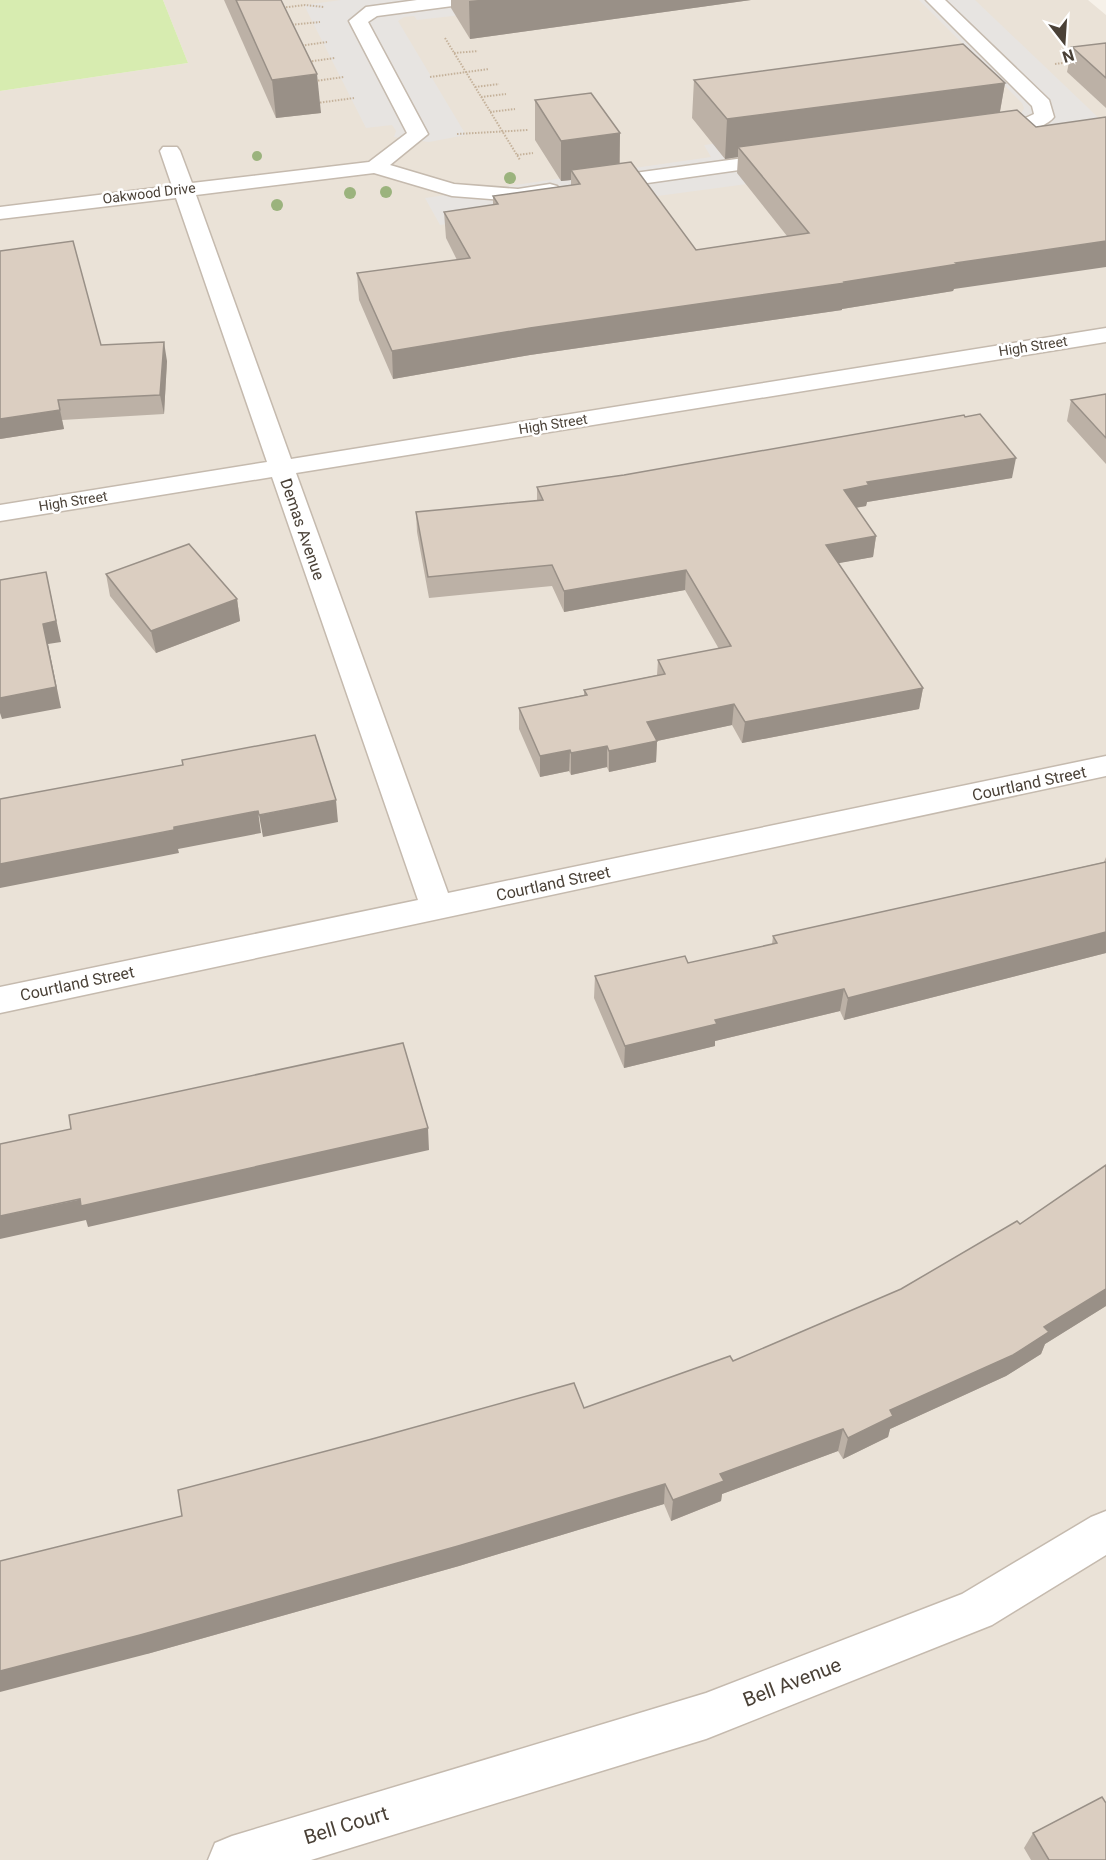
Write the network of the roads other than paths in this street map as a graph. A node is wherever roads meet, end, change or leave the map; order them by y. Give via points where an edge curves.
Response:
1 (460, 0) edge
2 (935, 0) edge
3 (971, 133) edge
4 (170, 151) dead end
5 (798, 156) edge
6 (375, 167) junction
7 (184, 189) junction
8 (0, 213) edge
9 (1106, 335) edge
10 (281, 467) junction
11 (0, 513) edge
12 (1106, 766) edge
13 (437, 908) junction
14 (0, 1000) edge
15 (1106, 1530) edge
16 (459, 1790) joint
17 (231, 1860) edge

1 - 6 street via 372,11 358,21 418,134
2 - 3 street via 1042,104 1044,117 1033,122
4 - 7 street, Demas Avenue
5 - 6 street via 518,195 452,190
6 - 7 street, Oakwood Drive
7 - 8 street, Oakwood Drive
7 - 10 street, Demas Avenue
9 - 10 street, High Street
10 - 11 street, High Street
10 - 13 street, Demas Avenue
12 - 13 street, Courtland Street
13 - 14 street, Courtland Street
15 - 16 street, Bell Avenue via 976,1610 706,1716
16 - 17 street, Bell Court

